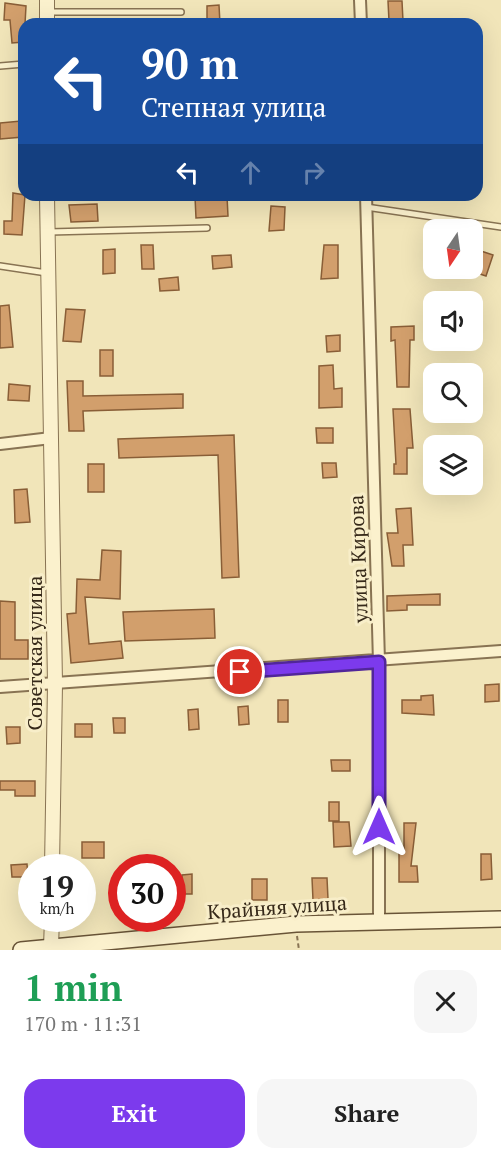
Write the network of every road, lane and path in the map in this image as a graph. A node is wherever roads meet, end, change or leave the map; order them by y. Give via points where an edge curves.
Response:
1 (360, 0) edge
2 (47, 12) edge
3 (181, 12) dead end
4 (361, 18) edge
5 (18, 64) edge
6 (0, 66) edge
7 (47, 201) edge
8 (366, 201) edge
9 (501, 227) edge
10 (207, 228) dead end
11 (47, 232) junction
12 (0, 266) edge
13 (47, 273) junction
14 (51, 438) junction
15 (0, 444) edge
16 (501, 651) edge
17 (379, 662) junction
18 (55, 684) junction
19 (0, 687) edge
20 (52, 854) edge
21 (501, 919) edge
22 (379, 921) junction
23 (52, 932) edge
24 (51, 947) junction
25 (21, 950) edge

1 - 4 street
2 - 3 lane
5 - 6 lane
7 - 11 street, Советская улица
8 - 9 lane
8 - 17 street, улица Кирова
10 - 11 lane
11 - 13 street, Советская улица
12 - 13 lane
13 - 14 street, Советская улица
14 - 15 street
14 - 18 street, Советская улица
16 - 17 street
17 - 18 street
17 - 22 street, улица Кирова
18 - 19 street
18 - 20 street, Советская улица
21 - 22 main road, Крайняя улица
22 - 24 main road, Крайняя улица via 296,924
23 - 24 street
24 - 25 main road, Крайняя улица

